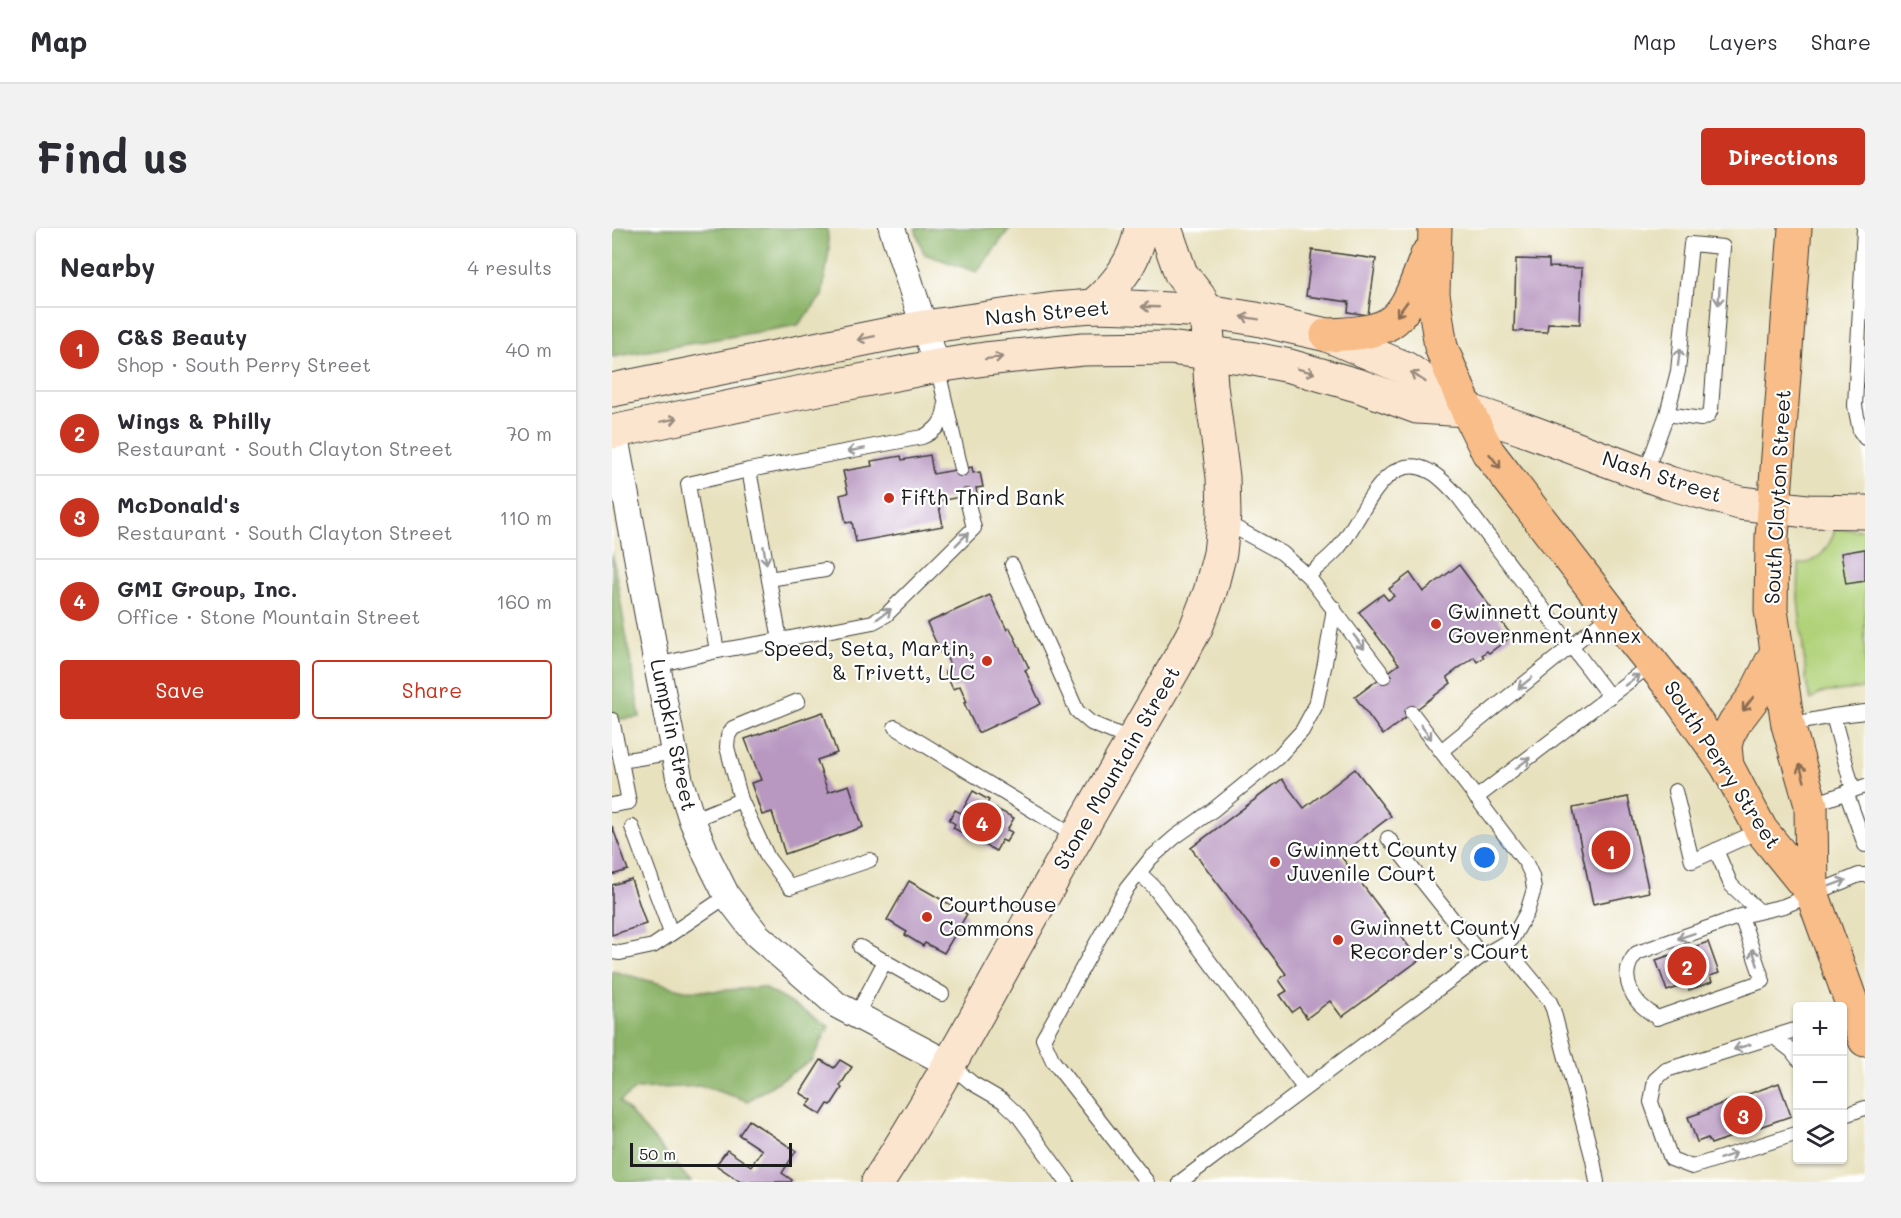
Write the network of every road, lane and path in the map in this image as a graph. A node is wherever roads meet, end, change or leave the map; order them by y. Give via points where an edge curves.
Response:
1 (892, 228) edge
2 (1141, 228) edge
3 (1164, 228) edge
4 (1795, 228) edge
5 (1864, 228) edge
6 (1434, 232) edge
7 (1093, 306) junction
8 (1206, 311) junction
9 (924, 327) junction
10 (1327, 335) junction
11 (1207, 352) junction
12 (936, 366) junction
13 (612, 390) edge
14 (945, 408) junction
15 (1467, 410) junction
16 (1667, 414) junction
17 (613, 431) edge
18 (1865, 438) edge
19 (961, 469) dead end
20 (749, 470) junction
21 (1645, 474) junction
22 (966, 496) dead end
23 (1774, 507) junction
24 (1865, 512) edge
25 (1223, 521) junction
26 (1012, 566) dead end
27 (825, 570) dead end
28 (1308, 576) junction
29 (769, 579) junction
30 (1334, 608) junction
31 (1612, 613) junction
32 (780, 640) junction
33 (1570, 647) junction
34 (717, 651) junction
35 (1776, 653) junction
36 (1653, 663) junction
37 (657, 665) junction
38 (1384, 676) dead end
39 (1610, 697) junction
40 (798, 701) dead end
41 (1865, 712) edge
42 (1412, 713) dead end
43 (1833, 716) junction
44 (612, 720) edge
45 (1788, 725) junction
46 (895, 727) dead end
47 (1133, 741) junction
48 (1440, 751) junction
49 (674, 752) junction
50 (621, 761) junction
51 (1727, 766) junction
52 (1855, 789) edge
53 (1675, 791) dead end
54 (1476, 798) junction
55 (741, 800) junction
56 (1811, 805) junction
57 (612, 806) edge
58 (692, 820) junction
59 (632, 827) dead end
60 (1761, 830) junction
61 (1077, 837) junction
62 (1388, 837) dead end
63 (1865, 845) edge
64 (1716, 850) junction
65 (870, 860) dead end
66 (1139, 873) junction
67 (1865, 875) edge
68 (1812, 893) junction
69 (727, 896) junction
70 (1759, 911) junction
71 (1742, 916) junction
72 (671, 933) junction
73 (1503, 944) junction
74 (860, 947) dead end
75 (612, 952) edge
76 (1482, 956) junction
77 (885, 961) junction
78 (942, 994) dead end
79 (856, 1016) junction
80 (1854, 1022) edge
81 (1793, 1030) edge
82 (1774, 1037) junction
83 (1795, 1056) edge
84 (949, 1064) junction
85 (1304, 1088) junction
86 (1865, 1108) edge
87 (1847, 1114) edge
88 (1793, 1134) edge
89 (878, 1182) edge
90 (1067, 1182) edge
91 (1147, 1182) edge
92 (1180, 1182) edge
93 (1597, 1182) edge

1 - 9 street
2 - 7 street via 1127,268
3 - 8 street via 1181,274
4 - 23 main road, South Clayton Street
5 - 18 lane via 1855,406
6 -> 10 main road via 1413,293 1390,324 1375,331
6 - 15 main road, South Perry Street via 1433,294 1441,347
8 -> 7 street, Nash Street
7 - 9 street, Nash Street
10 -> 8 street, Nash Street
8 - 11 street, Stone Mountain Street
9 - 12 street
9 -> 13 street, Nash Street
15 -> 10 street, Nash Street via 1405,368
12 -> 11 street, Nash Street via 1083,349
11 -> 15 street, Nash Street via 1290,366 1417,407
11 - 25 street, Stone Mountain Street via 1223,477
12 - 14 lane
17 -> 12 street, Nash Street
14 - 19 lane
14 -> 20 lane via 938,427 922,437
15 - 21 street, Nash Street
15 -> 31 main road, South Perry Street via 1488,452
16 -> 16 lane via 1678,371 1691,244 1723,247 1711,409 1701,419
16 - 21 lane
17 - 37 street, Lumpkin Street
20 -> 29 lane
20 - 34 lane via 688,484
21 - 23 street, Nash Street via 1740,503
32 -> 22 lane via 873,622 886,615 974,528
23 - 24 street, Nash Street
23 - 35 main road, South Clayton Street via 1770,573
25 - 28 lane via 1282,553
25 - 47 street, Stone Mountain Street via 1220,553 1196,628
26 - 47 lane via 1077,711 1091,723
27 - 29 lane
28 - 30 lane
28 - 33 lane via 1339,547 1387,477 1412,466 1427,470 1457,495
29 - 32 lane
30 -> 38 lane
30 - 66 lane via 1316,705 1302,731 1276,758 1167,844
31 - 33 lane
31 - 36 main road, South Perry Street
32 - 34 lane
33 - 39 lane
33 -> 48 lane
34 - 37 lane
35 - 45 main road, South Clayton Street
35 -> 51 main road via 1754,697 1728,735
39 -> 36 lane
36 - 51 main road, South Perry Street
37 - 49 street, Lumpkin Street
54 -> 39 lane
40 - 55 lane via 733,728 728,736 727,747
41 - 43 lane
42 -> 48 lane
43 - 45 lane
43 - 52 lane
44 - 50 lane
56 -> 45 main road, South Clayton Street
46 - 61 lane
47 - 61 street, Stone Mountain Street
48 - 54 lane
49 - 50 lane
49 - 58 street, Lumpkin Street
50 - 57 lane via 629,802
51 - 60 main road, South Perry Street
52 - 56 lane
52 - 63 lane
53 - 64 lane via 1692,861
54 - 73 lane via 1532,876 1527,912 1512,939
55 - 58 lane
55 - 65 lane via 768,858 790,887
56 - 68 main road, South Clayton Street
58 - 69 street, Lumpkin Street
59 - 72 lane
60 - 64 lane
60 - 68 main road, South Perry Street
61 - 84 street, Stone Mountain Street
62 - 76 lane
64 - 70 lane via 1731,885
66 - 85 lane via 1153,886
66 - 91 lane via 1043,1039 1053,1061
68 -> 67 lane
68 - 70 lane via 1784,906
68 - 80 main road, South Clayton Street
69 - 72 lane
69 - 79 street, Lumpkin Street via 757,935 837,1005
70 - 71 lane
71 -> 71 lane via 1637,953 1627,968 1628,981 1638,1001 1658,1018 1763,981
72 - 75 lane via 653,946
73 - 76 lane
73 - 93 lane via 1549,1000
74 - 77 lane
76 - 85 lane
77 - 78 lane
77 - 79 lane
79 - 84 street, Lumpkin Street
81 - 82 lane
82 - 83 lane
82 -> 88 lane via 1666,1070 1655,1080 1652,1102 1671,1160 1692,1167
84 - 89 street, Stone Mountain Street
84 - 90 lane via 1017,1114
85 - 92 lane
86 - 87 lane

